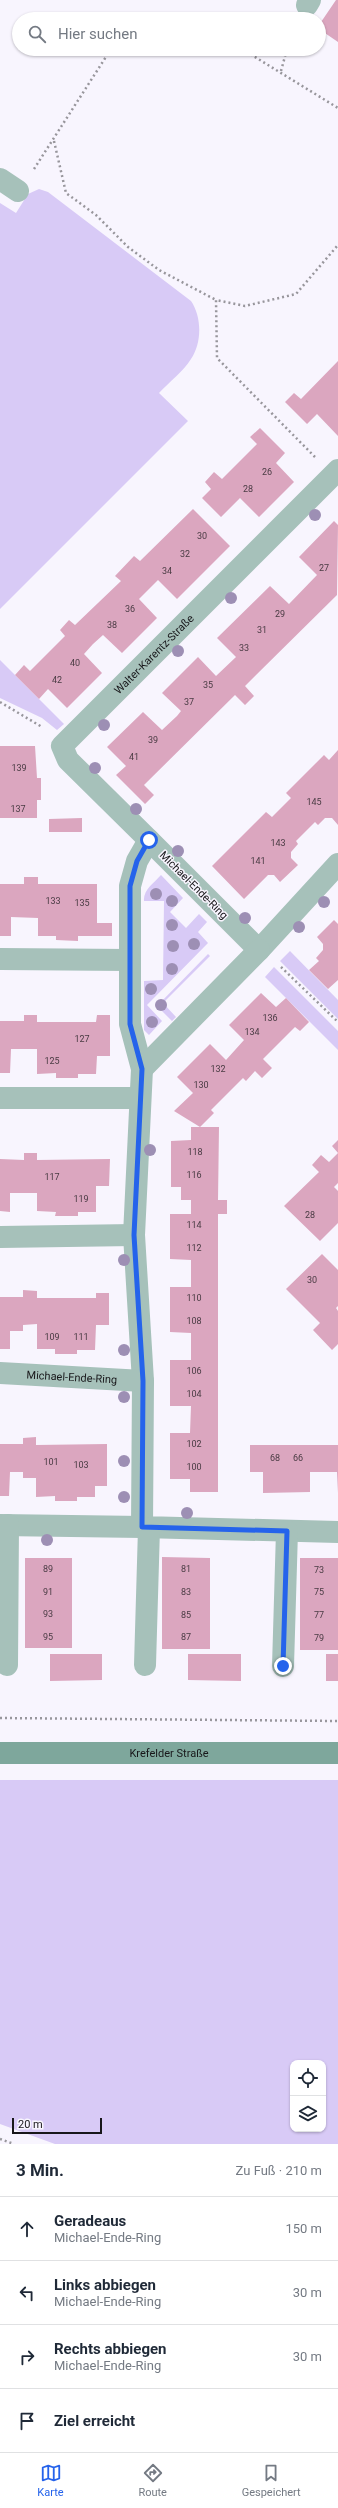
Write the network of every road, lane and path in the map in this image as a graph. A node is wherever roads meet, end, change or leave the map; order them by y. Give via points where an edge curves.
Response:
1 (107, 56) edge
2 (254, 56) edge
3 (285, 56) edge
4 (281, 71) junction
5 (338, 108) edge
6 (54, 141) junction
7 (0, 179) edge
8 (18, 191) joint
9 (338, 245) edge
10 (216, 300) junction
11 (336, 473) edge
12 (0, 702) edge
13 (62, 746) junction
14 (149, 840) junction
15 (338, 864) edge
16 (259, 950) junction
17 (0, 959) edge
18 (129, 960) junction
19 (338, 1022) edge
20 (142, 1069) junction
21 (0, 1098) edge
22 (140, 1098) junction
23 (134, 1235) junction
24 (0, 1237) edge
25 (0, 1373) edge
26 (143, 1381) junction
27 (4, 1525) edge
28 (146, 1527) junction
29 (287, 1531) junction
30 (338, 1532) edge
31 (8, 1666) dead end
32 (145, 1666) dead end
33 (283, 1666) dead end
34 (0, 1718) edge
35 (338, 1721) edge
36 (0, 1753) edge
37 (338, 1753) edge
38 (0, 2139) edge
39 (14, 2144) edge

1 - 6 path
2 - 4 path
3 - 4 path
4 - 5 path
6 - 8 path
6 - 10 path via 66,193 96,215 128,247 159,270
7 - 8 street
9 - 10 path via 296,294 245,306
10 - 11 path via 217,358
11 - 13 street, Walter-Karentz-Straße
12 - 13 path via 39,724
13 - 14 street via 68,760
14 - 16 street, Michael-Ende-Ring
14 - 18 street, Michael-Ende-Ring via 137,861 130,886
15 - 16 street
16 - 19 path via 278,964
16 - 20 street
17 - 18 street
18 - 20 street, Michael-Ende-Ring via 130,1024
20 - 22 street, Michael-Ende-Ring
21 - 22 street
22 - 23 street, Michael-Ende-Ring
23 - 24 street
23 - 26 street, Michael-Ende-Ring
25 - 26 street, Michael-Ende-Ring
26 - 28 street, Michael-Ende-Ring
27 - 28 street
27 - 31 street
28 - 29 street
28 - 32 street, Michael-Ende-Ring
29 - 30 street
29 - 33 street
34 - 35 path
36 - 37 main road, Krefelder Straße
38 - 39 path

